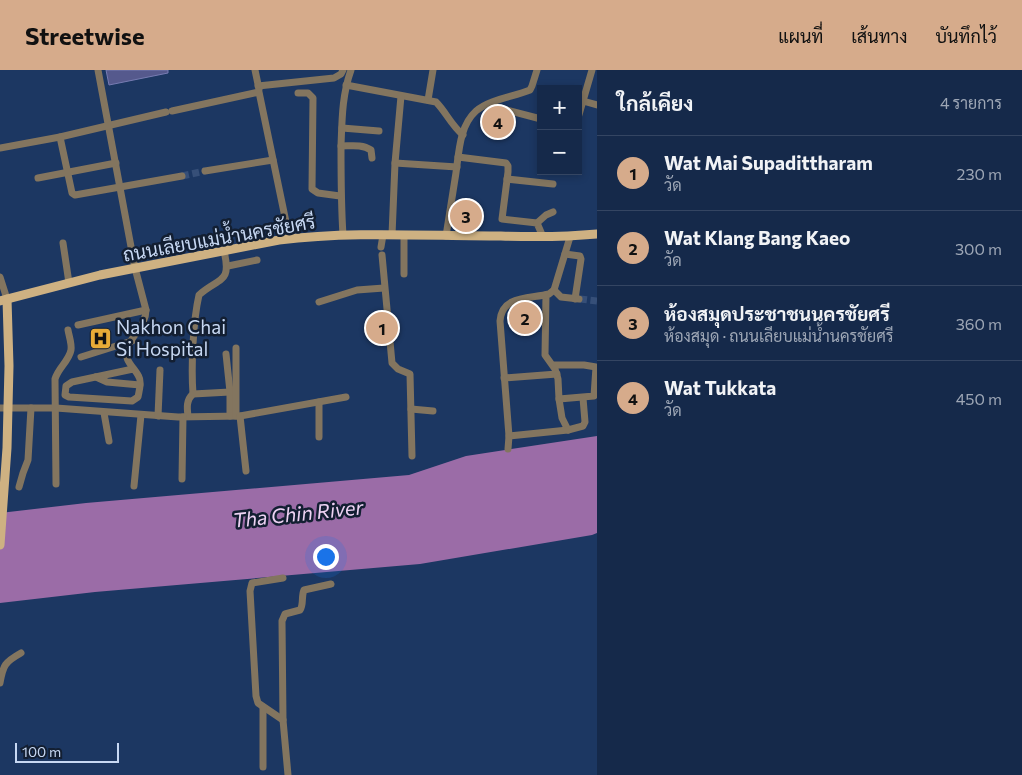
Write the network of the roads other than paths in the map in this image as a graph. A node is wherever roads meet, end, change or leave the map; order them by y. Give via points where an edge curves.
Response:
1 (98, 70) edge
2 (255, 70) edge
3 (342, 70) edge
4 (350, 70) edge
5 (434, 70) edge
6 (537, 70) edge
7 (592, 70) edge
8 (346, 85) junction
9 (259, 89) junction
10 (298, 93) dead end
11 (401, 96) junction
12 (428, 100) junction
13 (583, 101) junction
14 (582, 104) edge
15 (488, 105) junction
16 (597, 105) edge
17 (537, 118) edge
18 (108, 126) junction
19 (342, 128) junction
20 (379, 131) dead end
21 (462, 135) junction
22 (60, 137) junction
23 (342, 146) junction
24 (0, 148) edge
25 (458, 157) junction
26 (372, 158) dead end
27 (274, 160) junction
28 (395, 162) junction
29 (116, 163) junction
30 (457, 167) junction
31 (205, 171) tunnel mouth
32 (68, 172) junction
33 (182, 176) tunnel mouth
34 (38, 178) dead end
35 (507, 179) junction
36 (552, 184) dead end
37 (120, 188) junction
38 (340, 196) junction
39 (553, 212) dead end
40 (286, 222) dead end
41 (537, 223) junction
42 (597, 234) edge
43 (343, 235) junction
44 (388, 235) junction
45 (404, 235) junction
46 (446, 236) junction
47 (543, 237) junction
48 (570, 237) junction
49 (63, 243) dead end
50 (224, 251) junction
51 (565, 254) junction
52 (256, 260) dead end
53 (228, 266) junction
54 (135, 268) junction
55 (404, 274) dead end
56 (0, 277) edge
57 (69, 283) junction
58 (384, 288) junction
59 (554, 290) junction
60 (546, 295) junction
61 (4, 300) edge
62 (319, 302) dead end
63 (146, 310) junction
64 (78, 326) dead end
65 (68, 330) dead end
66 (132, 341) junction
67 (236, 348) dead end
68 (226, 354) dead end
69 (80, 357) dead end
70 (553, 365) junction
71 (133, 369) junction
72 (160, 370) dead end
73 (557, 374) junction
74 (96, 377) junction
75 (504, 378) junction
76 (140, 385) junction
77 (230, 392) junction
78 (596, 393) edge
79 (194, 394) junction
80 (346, 397) dead end
81 (583, 398) junction
82 (559, 399) junction
83 (318, 402) junction
84 (4, 408) edge
85 (31, 408) junction
86 (56, 408) junction
87 (411, 409) junction
88 (433, 411) dead end
89 (104, 412) junction
90 (141, 415) junction
91 (158, 416) junction
92 (235, 416) junction
93 (185, 417) junction
94 (568, 430) junction
95 (509, 436) junction
96 (319, 437) dead end
97 (108, 441) dead end
98 (508, 449) dead end
99 (412, 456) dead end
100 (246, 471) dead end
101 (182, 479) dead end
102 (56, 484) dead end
103 (134, 486) dead end
104 (19, 487) dead end
105 (0, 545) edge
106 (283, 578) dead end
107 (331, 584) dead end
108 (20, 653) dead end
109 (0, 683) edge
110 (263, 707) junction
111 (283, 720) junction
112 (263, 767) dead end
113 (288, 775) edge

1 - 18 street
2 - 9 street
3 - 9 street via 334,78
4 - 8 street
5 - 12 street
6 - 15 street via 530,90
7 - 13 street
8 - 11 street
8 - 19 street
9 - 18 street
9 - 27 street
10 - 38 street via 308,93 312,98 312,189
11 - 12 street
11 - 28 street
12 - 21 street via 443,109
13 - 14 street
13 - 16 street
15 - 17 street
15 - 21 street via 470,118
18 - 22 street
18 - 29 street
19 - 20 street
19 - 23 street
21 - 25 street
22 - 24 street
22 - 32 street
23 - 26 street via 367,147
23 - 38 street
25 - 30 street
25 - 35 street via 506,163
27 - 31 street
27 - 40 street
28 - 30 street
28 - 44 street
29 - 32 street
29 - 37 street
30 - 46 street
32 - 34 street
32 - 37 street via 75,195
33 - 37 street
35 - 36 street
35 - 41 street via 502,219
37 - 54 street
38 - 43 street
39 - 41 street
41 - 47 street
42 - 48 main road, ถนนเลียบแม่น้ำนครชัยศรี
43 - 44 main road, ถนนเลียบแม่น้ำนครชัยศรี
43 - 50 main road, ถนนเลียบแม่น้ำนครชัยศรี via 280,240
44 - 45 main road, ถนนเลียบแม่น้ำนครชัยศรี
44 - 58 street via 381,251
45 - 46 main road, ถนนเลียบแม่น้ำนครชัยศรี
45 - 55 street
46 - 47 main road, ถนนเลียบแม่น้ำนครชัยศรี
47 - 48 main road, ถนนเลียบแม่น้ำนครชัยศรี
48 - 51 street
49 - 57 street
50 - 53 street
50 - 54 main road, ถนนเลียบแม่น้ำนครชัยศรี
51 - 59 street
51 - 59 street via 580,256 581,259 578,299 561,297
52 - 53 street
53 - 79 street via 220,281 199,294 192,378
54 - 57 main road, ถนนเลียบแม่น้ำนครชัยศรี
54 - 63 street
56 - 61 street
57 - 61 main road, ถนนเลียบแม่น้ำนครชัยศรี
58 - 62 street via 357,290
58 - 87 street via 392,363 410,374
59 - 60 street
60 - 70 street via 545,355
60 - 75 street via 508,303 501,312
61 - 84 main road
63 - 64 street
63 - 66 street via 143,323
65 - 86 street via 71,350 56,375
66 - 69 street
66 - 71 street via 126,356
67 - 92 street
68 - 77 street
70 - 73 street
70 - 78 street via 596,367
71 - 74 street
71 - 76 street via 139,376
72 - 91 street
73 - 75 street
73 - 82 street
74 - 76 street via 107,382
74 - 76 street via 68,384 65,395 132,401 136,400
75 - 95 street
77 - 79 street
77 - 92 street
78 - 81 street
79 - 93 street via 190,397
80 - 83 street
81 - 82 street
81 - 94 street via 585,422
82 - 94 street
83 - 92 street
83 - 96 street
84 - 85 street
84 - 105 main road via 8,448
85 - 86 street
85 - 104 street via 28,460
86 - 89 street
86 - 102 street
87 - 88 street
87 - 99 street
89 - 90 street
89 - 97 street
90 - 91 street
90 - 103 street
91 - 93 street
92 - 93 street
92 - 100 street
93 - 101 street
94 - 95 street
95 - 98 street
106 - 110 street via 252,583 250,591 256,696
107 - 111 street via 307,588 300,610 283,616
108 - 109 street via 8,660
110 - 111 street
110 - 112 street
111 - 113 street

